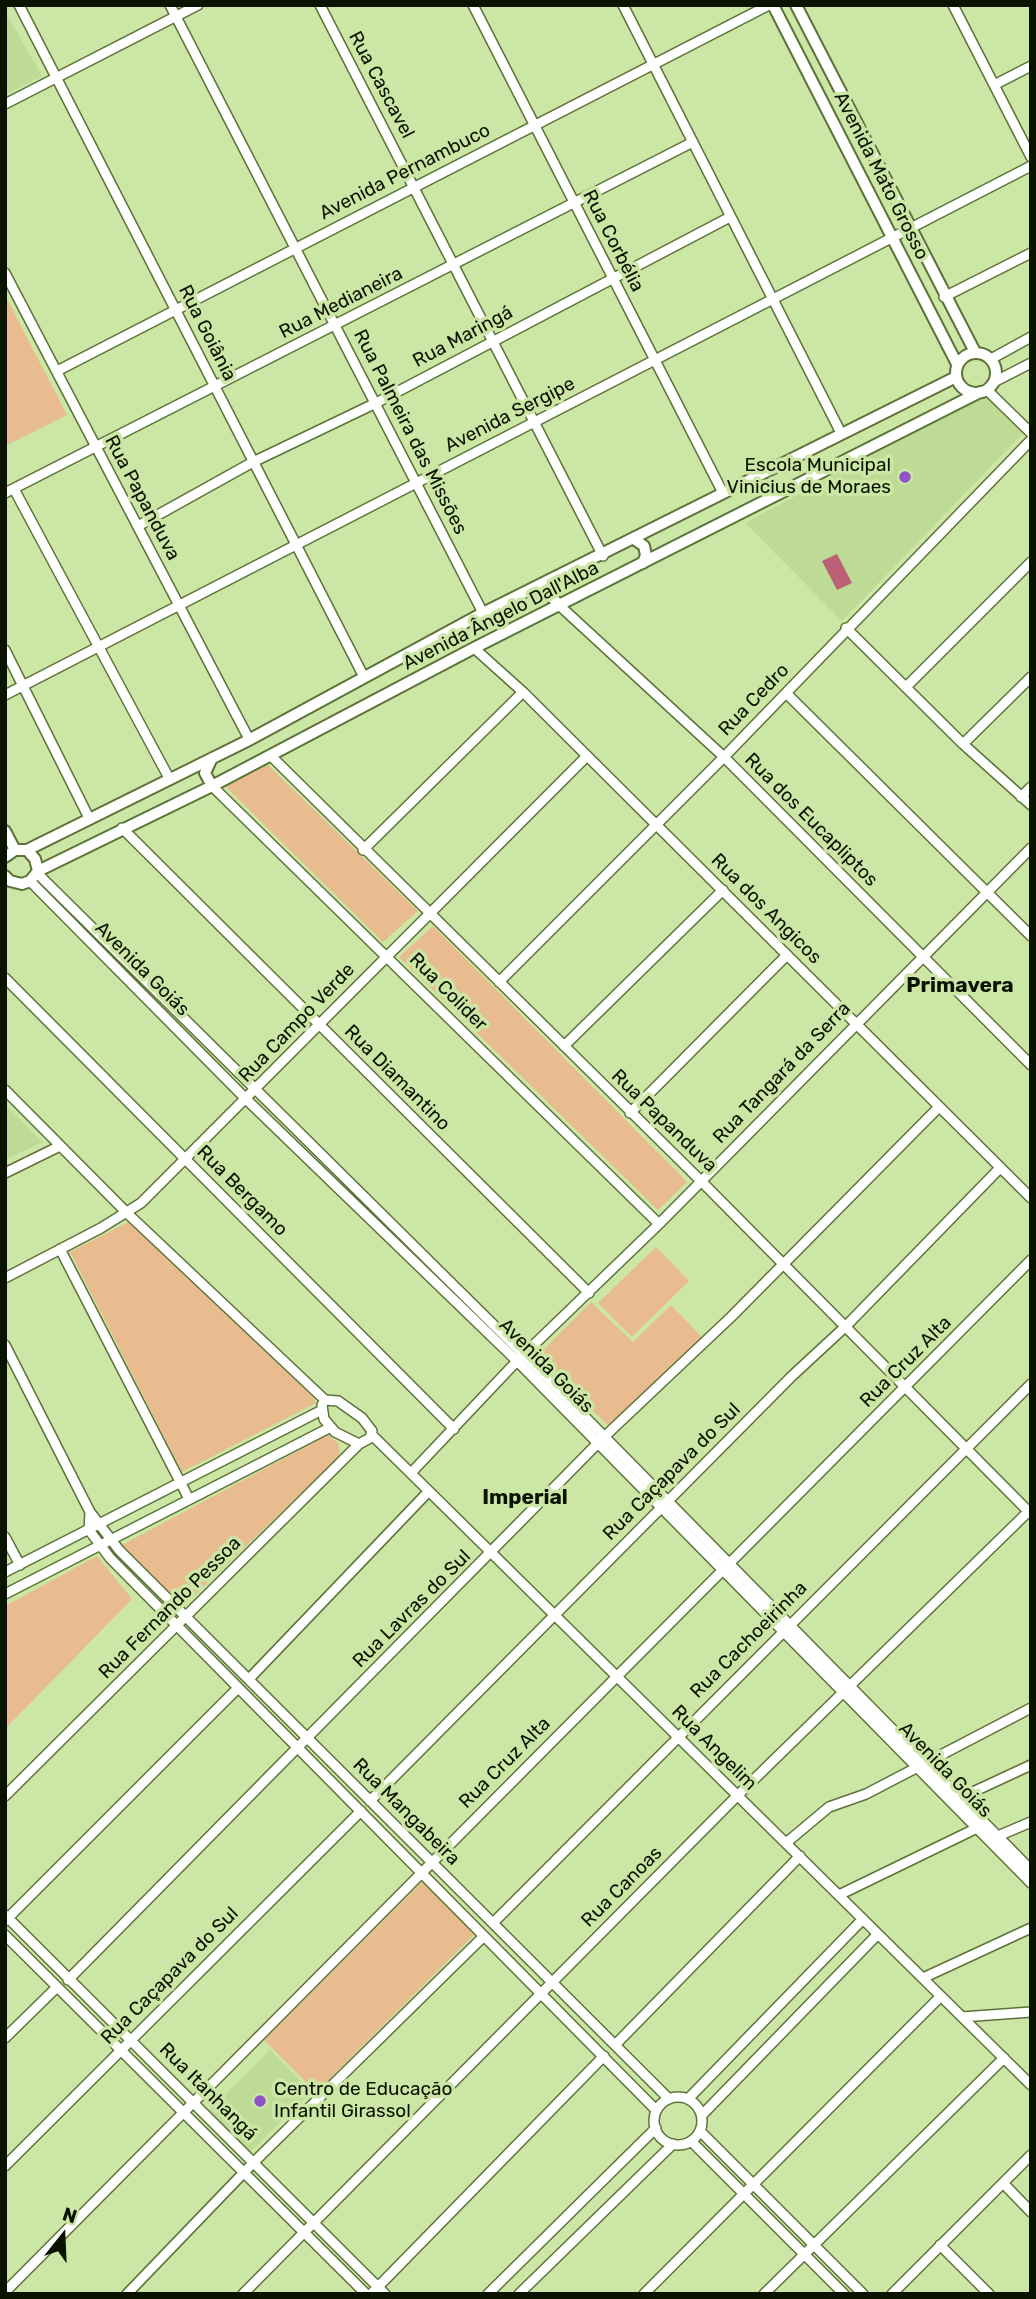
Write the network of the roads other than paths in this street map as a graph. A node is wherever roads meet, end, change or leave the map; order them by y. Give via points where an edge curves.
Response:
1 (19, 5) edge
2 (170, 5) edge
3 (198, 5) edge
4 (320, 5) edge
5 (473, 5) edge
6 (623, 5) edge
7 (771, 5) edge
8 (796, 5) edge
9 (954, 6) edge
10 (176, 17) junction
11 (654, 65) junction
12 (1031, 66) edge
13 (56, 77) junction
14 (994, 85) junction
15 (5, 104) edge
16 (534, 125) junction
17 (693, 142) junction
18 (1031, 157) edge
19 (1031, 166) edge
20 (415, 188) junction
21 (573, 202) junction
22 (730, 217) junction
23 (912, 230) junction
24 (894, 238) junction
25 (296, 247) junction
26 (1031, 253) edge
27 (454, 264) junction
28 (5, 273) edge
29 (613, 280) junction
30 (773, 296) junction
31 (944, 297) junction
32 (174, 308) junction
33 (336, 326) junction
34 (1031, 337) edge
35 (495, 340) junction
36 (975, 352) junction
37 (991, 359) junction
38 (655, 360) junction
39 (1031, 363) edge
40 (957, 364) junction
41 (57, 371) junction
42 (956, 377) junction
43 (214, 387) junction
44 (987, 388) junction
45 (376, 403) junction
46 (535, 422) junction
47 (841, 433) junction
48 (1031, 433) edge
49 (1031, 440) edge
50 (95, 448) junction
51 (253, 462) junction
52 (416, 484) junction
53 (10, 491) edge
54 (723, 493) junction
55 (138, 526) junction
56 (634, 539) junction
57 (296, 545) junction
58 (604, 556) junction
59 (1031, 562) edge
60 (643, 563) junction
61 (550, 581) junction
62 (179, 605) junction
63 (560, 606) junction
64 (484, 613) junction
65 (846, 628) junction
66 (100, 647) junction
67 (474, 648) junction
68 (5, 650) edge
69 (364, 677) junction
70 (1031, 677) edge
71 (24, 685) junction
72 (906, 687) junction
73 (523, 692) junction
74 (786, 693) junction
75 (5, 695) edge
76 (249, 739) junction
77 (963, 744) junction
78 (270, 755) junction
79 (587, 756) junction
80 (724, 757) junction
81 (212, 758) junction
82 (169, 778) junction
83 (212, 786) junction
84 (1031, 787) edge
85 (1021, 797) junction
86 (1031, 805) edge
87 (89, 818) junction
88 (657, 825) junction
89 (122, 828) junction
90 (5, 831) edge
91 (1031, 848) edge
92 (363, 850) junction
93 (16, 852) edge
94 (35, 875) junction
95 (8, 883) edge
96 (723, 890) junction
97 (986, 892) junction
98 (431, 914) junction
99 (1031, 936) edge
100 (787, 955) junction
101 (387, 956) junction
102 (923, 956) junction
103 (5, 978) edge
104 (499, 982) junction
105 (855, 1023) junction
106 (319, 1025) junction
107 (564, 1046) junction
108 (1031, 1065) edge
109 (5, 1090) edge
110 (256, 1090) junction
111 (247, 1100) junction
112 (939, 1107) junction
113 (630, 1113) junction
114 (60, 1146) junction
115 (187, 1160) junction
116 (1000, 1168) junction
117 (5, 1173) edge
118 (701, 1181) junction
119 (1031, 1198) edge
120 (127, 1213) junction
121 (659, 1224) junction
122 (61, 1249) junction
123 (1031, 1260) edge
124 (782, 1264) junction
125 (5, 1278) edge
126 (589, 1293) junction
127 (846, 1326) junction
128 (5, 1345) edge
129 (521, 1358) junction
130 (1031, 1384) edge
131 (906, 1388) junction
132 (325, 1400) junction
133 (322, 1410) junction
134 (331, 1427) junction
135 (454, 1429) junction
136 (372, 1435) junction
137 (601, 1441) junction
138 (359, 1444) junction
139 (966, 1449) junction
140 (411, 1474) junction
141 (181, 1482) junction
142 (429, 1492) junction
143 (189, 1499) junction
144 (665, 1504) junction
145 (1030, 1511) edge
146 (90, 1512) junction
147 (101, 1524) junction
148 (89, 1530) junction
149 (5, 1536) edge
150 (111, 1539) junction
151 (99, 1546) junction
152 (493, 1551) junction
153 (725, 1564) junction
154 (20, 1565) junction
155 (5, 1572) edge
156 (5, 1594) edge
157 (555, 1613) junction
158 (186, 1616) junction
159 (176, 1626) junction
160 (787, 1627) junction
161 (616, 1676) junction
162 (248, 1679) junction
163 (239, 1688) junction
164 (848, 1689) junction
165 (1031, 1708) edge
166 (677, 1736) junction
167 (307, 1739) junction
168 (297, 1749) junction
169 (1031, 1765) edge
170 (923, 1766) junction
171 (5, 1796) edge
172 (737, 1796) junction
173 (960, 1798) junction
174 (370, 1801) junction
175 (361, 1811) junction
176 (1031, 1822) edge
177 (977, 1828) junction
178 (998, 1836) junction
179 (786, 1843) junction
180 (800, 1856) junction
181 (432, 1862) junction
182 (1031, 1870) edge
183 (421, 1872) junction
184 (1031, 1883) edge
185 (839, 1895) junction
186 (6, 1918) edge
187 (863, 1919) junction
188 (494, 1923) junction
189 (1031, 1928) edge
190 (878, 1934) junction
191 (5, 1935) edge
192 (484, 1936) junction
193 (923, 1978) junction
194 (68, 1980) junction
195 (552, 1982) junction
196 (56, 1988) junction
197 (540, 1994) junction
198 (940, 1997) junction
199 (1031, 2012) edge
200 (962, 2017) junction
201 (5, 2038) edge
202 (131, 2040) junction
203 (616, 2044) junction
204 (120, 2050) junction
205 (604, 2056) junction
206 (1004, 2058) junction
207 (1031, 2085) edge
208 (669, 2099) junction
209 (688, 2099) junction
210 (193, 2102) junction
211 (656, 2110) junction
212 (183, 2112) junction
213 (702, 2115) junction
214 (656, 2128) junction
215 (700, 2131) junction
216 (691, 2141) junction
217 (673, 2144) junction
218 (1031, 2155) edge
219 (254, 2162) junction
220 (5, 2166) edge
221 (244, 2173) junction
222 (1003, 2183) junction
223 (753, 2184) junction
224 (743, 2194) junction
225 (1031, 2212) edge
226 (313, 2222) junction
227 (303, 2232) junction
228 (814, 2245) junction
229 (940, 2245) junction
230 (804, 2254) junction
231 (5, 2292) edge
232 (375, 2292) edge
233 (127, 2294) edge
234 (243, 2294) edge
235 (488, 2294) edge
236 (519, 2294) edge
237 (644, 2294) edge
238 (764, 2294) edge
239 (844, 2294) edge
240 (863, 2294) edge
241 (892, 2294) edge
242 (989, 2294) edge

1 - 13 street, Rua Goiânia
2 - 10 street, Rua Palmeira das Missões
3 - 10 street
4 - 20 street, Rua Cascavel
5 - 16 street, Rua Corbélia
6 - 11 street
7 - 11 street, Avenida Pernambuco
7 - 24 main road, Avenida Mato Grosso
8 - 23 main road, Avenida Mato Grosso
9 - 14 street
10 - 13 street
10 - 25 street, Rua Palmeira das Missões
11 - 16 street, Avenida Pernambuco
11 - 17 street
12 - 14 street
13 - 15 street
13 - 32 street, Rua Goiânia
14 - 18 street
16 - 20 street, Avenida Pernambuco
16 - 21 street, Rua Corbélia
17 - 21 street, Rua Medianeira
17 - 22 street
19 - 23 street, Avenida Sergipe
20 - 25 street, Avenida Pernambuco
20 - 27 street, Rua Cascavel
21 - 27 street, Rua Medianeira
21 - 29 street, Rua Corbélia
22 - 29 street, Rua Maringá
22 - 30 street
23 - 24 street, Avenida Sergipe
23 - 31 main road, Avenida Mato Grosso
24 - 30 street, Avenida Sergipe
24 - 40 main road, Avenida Mato Grosso
25 - 32 street, Avenida Pernambuco
25 - 33 street, Rua Palmeira das Missões
26 - 31 street
27 - 33 street, Rua Medianeira
27 - 35 street, Rua Cascavel
28 - 41 street, Rua Papanduva
29 - 35 street, Rua Maringá
29 - 38 street, Rua Corbélia
30 - 38 street, Avenida Sergipe
30 - 47 street
31 - 36 main road, Avenida Mato Grosso
32 - 41 street, Avenida Pernambuco
32 - 43 street, Rua Goiânia
33 - 43 street, Rua Medianeira
33 - 45 street, Rua Palmeira das Missões
34 - 37 street
35 - 45 street, Rua Maringá
35 - 46 street, Rua Cascavel
36 - 37 main road
36 - 40 main road
37 - 44 main road via 997,370
38 - 46 street, Avenida Sergipe
38 - 54 street, Rua Corbélia
39 - 44 street, Avenida Ângelo Dall'Alba
40 - 42 main road
41 - 50 street, Rua Papanduva
42 - 44 main road via 964,389
42 - 47 main road, Avenida Ângelo Dall'Alba
43 - 50 street, Rua Medianeira
43 - 51 street, Rua Goiânia
44 - 48 street
44 - 60 main road, Avenida Ângelo Dall'Alba
45 - 51 street, Rua Maringá
45 - 52 street, Rua Palmeira das Missões
46 - 52 street, Avenida Sergipe
46 - 58 street, Rua Cascavel
47 - 54 main road, Avenida Ângelo Dall'Alba
49 - 65 street, Rua Cedro
50 - 53 street, Rua Medianeira
50 - 55 street, Rua Papanduva
51 - 55 street, Rua Maringá
51 - 57 street, Rua Goiânia
52 - 57 street, Avenida Sergipe
52 - 64 street, Rua Palmeira das Missões
53 - 66 street
54 - 56 main road, Avenida Ângelo Dall'Alba
55 - 62 street, Rua Papanduva
56 - 58 main road, Avenida Ângelo Dall'Alba
56 - 60 main road via 644,546
57 - 62 street, Avenida Sergipe
57 - 69 street, Rua Goiânia
58 - 61 main road, Avenida Ângelo Dall'Alba
59 - 72 street
60 - 63 main road, Avenida Ângelo Dall'Alba
61 - 63 main road via 550,595
61 - 64 main road, Avenida Ângelo Dall'Alba
62 - 66 street, Avenida Sergipe
62 - 76 street, Rua Papanduva
63 - 67 main road, Avenida Ângelo Dall'Alba
63 - 80 street, Rua dos Eucapliptos
64 - 69 main road, Avenida Ângelo Dall'Alba
65 - 72 street
65 - 74 street, Rua Cedro
66 - 71 street, Avenida Sergipe
66 - 82 street
67 - 73 street, Rua dos Angicos
67 - 78 main road, Avenida Ângelo Dall'Alba
68 - 71 street
69 - 76 main road, Avenida Ângelo Dall'Alba
70 - 77 street
71 - 75 street, Avenida Sergipe
71 - 87 street
72 - 77 street
73 - 79 street, Rua dos Angicos
73 - 92 street
74 - 80 street, Rua Cedro
74 - 97 street
76 - 81 main road, Avenida Ângelo Dall'Alba
77 - 85 street
78 - 83 main road, Avenida Ângelo Dall'Alba
78 - 92 street, Rua Papanduva
79 - 88 street, Rua dos Angicos
79 - 98 street, Rua Campo Verde
80 - 88 street, Rua Cedro
80 - 102 street, Rua dos Eucapliptos
81 - 82 main road, Avenida Ângelo Dall'Alba
81 - 83 main road via 205,773
82 - 87 main road, Avenida Ângelo Dall'Alba
83 - 89 main road, Avenida Ângelo Dall'Alba
83 - 101 street, Rua Colider
84 - 85 street
85 - 86 street
87 - 93 main road, Avenida Ângelo Dall'Alba
88 - 96 street, Rua dos Angicos
88 - 104 street, Rua Cedro
89 - 94 main road, Avenida Ângelo Dall'Alba
89 - 106 street, Rua Diamantino
90 - 93 main road
91 - 97 street, Rua Tangará da Serra
92 - 98 street, Rua Papanduva
93 - 94 main road via 35,859
94 - 95 main road, Avenida Ângelo Dall'Alba
94 - 110 street, Avenida Goiás
94 - 111 street, Avenida Goiás
96 - 100 street, Rua dos Angicos
96 - 107 street
97 - 99 street
97 - 102 street, Rua Tangará da Serra
98 - 101 street, Rua Campo Verde
98 - 104 street, Rua Papanduva
100 - 105 street, Rua dos Angicos
100 - 113 street
101 - 106 street, Rua Campo Verde
101 - 121 street, Rua Colider
102 - 105 street, Rua Tangará da Serra
102 - 108 street, Rua dos Eucapliptos
103 - 115 street, Rua Bergamo
104 - 107 street, Rua Papanduva
105 - 112 street, Rua dos Angicos
105 - 118 street, Rua Tangará da Serra
106 - 110 street, Rua Campo Verde
106 - 126 street, Rua Diamantino
107 - 113 street, Rua Papanduva
109 - 114 street
110 - 111 street, Rua Campo Verde
110 - 129 street, Avenida Goiás
111 - 115 street, Rua Campo Verde
111 - 129 street, Avenida Goiás
112 - 116 street, Rua dos Angicos
112 - 124 street, Rua Lavras do Sul
113 - 118 street, Rua Papanduva
114 - 117 street
114 - 120 street
115 - 120 street, Rua Campo Verde
115 - 135 street, Rua Bergamo
116 - 119 street, Rua dos Angicos
116 - 127 street, Rua Caçapava do Sul
118 - 121 street, Rua Tangará da Serra
118 - 124 street, Rua Papanduva
120 - 122 street, Rua Campo Verde
120 - 132 street
121 - 126 street, Rua Tangará da Serra
122 - 125 street, Rua Campo Verde
122 - 141 street
123 - 131 street, Rua Cruz Alta
124 - 127 street, Rua Papanduva
124 - 137 street, Rua Lavras do Sul
126 - 129 street, Rua Tangará da Serra
127 - 131 street, Rua Papanduva
127 - 144 street, Rua Caçapava do Sul
128 - 146 street
129 - 135 street, Rua Tangará da Serra
129 - 137 street, Avenida Goiás
130 - 139 street, Rua Cachoeirinha
131 - 139 street, Rua Papanduva
131 - 153 street, Rua Cruz Alta
132 - 133 street
132 - 136 street, Rua Angelim via 347,1407 370,1426
133 - 134 street
133 - 141 street
134 - 138 street
134 - 143 street
135 - 140 street, Rua Tangará da Serra
136 - 138 street, Rua Fernando Pessoa
136 - 140 street, Rua Angelim
137 - 144 street, Avenida Goiás
137 - 152 street, Rua Lavras do Sul
138 - 158 street, Rua Fernando Pessoa
139 - 145 street, Rua Papanduva
139 - 160 street, Rua Cachoeirinha
140 - 142 street, Rua Angelim
141 - 143 street
141 - 147 street
142 - 152 street, Rua Angelim
142 - 162 street
143 - 150 street
144 - 153 street, Avenida Goiás
144 - 157 street, Rua Caçapava do Sul
145 - 164 street, Rua Canoas
146 - 147 street, Rua Mangabeira
146 - 148 street
147 - 148 street
147 - 150 street, Rua Mangabeira
148 - 151 street, Rua Mangabeira
148 - 154 street
149 - 154 street
150 - 151 street
150 - 158 street, Rua Mangabeira
151 - 156 street
151 - 159 street, Rua Mangabeira
152 - 157 street, Rua Angelim
152 - 167 street, Rua Lavras do Sul
153 - 160 street, Avenida Goiás
153 - 161 street, Rua Cruz Alta
154 - 155 street
157 - 161 street, Rua Angelim
157 - 174 street, Rua Caçapava do Sul
158 - 159 street, Rua Fernando Pessoa
158 - 162 street, Rua Mangabeira
159 - 163 street, Rua Mangabeira
159 - 171 street, Rua Fernando Pessoa
160 - 164 street, Avenida Goiás
160 - 166 street, Rua Cachoeirinha
161 - 166 street, Rua Angelim
161 - 181 street, Rua Cruz Alta
162 - 167 street, Rua Mangabeira
163 - 168 street, Rua Mangabeira
163 - 186 street
164 - 170 street, Avenida Goiás
164 - 172 street, Rua Canoas
165 - 170 street
166 - 172 street, Rua Angelim
166 - 188 street, Rua Cachoeirinha
167 - 168 street, Rua Lavras do Sul
167 - 174 street, Rua Mangabeira
168 - 175 street, Rua Mangabeira
168 - 194 street, Rua Lavras do Sul
169 - 173 street
170 - 173 street, Avenida Goiás
170 - 177 street, Avenida Goiás
170 - 179 street via 829,1807
172 - 179 street, Rua Angelim
172 - 195 street, Rua Canoas
173 - 178 street, Avenida Goiás
174 - 181 street, Rua Mangabeira
175 - 183 street, Rua Mangabeira
175 - 202 street, Rua Caçapava do Sul
176 - 178 street
177 - 184 street, Avenida Goiás
177 - 185 street
178 - 182 street, Avenida Goiás
179 - 180 street, Rua Angelim
180 - 185 street, Rua Angelim
180 - 203 street
181 - 183 street, Rua Cruz Alta
181 - 188 street, Rua Mangabeira
183 - 192 street, Rua Mangabeira
183 - 210 street, Rua Cruz Alta
185 - 187 street, Rua Angelim
186 - 194 street, Rua Itanhangá
187 - 190 street, Rua Angelim
187 - 209 street
188 - 195 street, Rua Mangabeira
189 - 193 street
190 - 193 street, Rua Angelim
190 - 213 street
191 - 196 street, Rua Itanhangá
192 - 197 street, Rua Mangabeira
192 - 219 street
193 - 198 street, Rua Angelim
194 - 202 street, Rua Itanhangá
195 - 197 street, Rua Canoas
195 - 203 street, Rua Mangabeira
196 - 201 street
196 - 204 street, Rua Itanhangá
197 - 205 street, Rua Mangabeira
197 - 226 street, Rua Canoas
198 - 200 street, Rua Angelim
198 - 223 street
199 - 200 street
200 - 206 street, Rua Angelim
202 - 204 street, Rua Caçapava do Sul
202 - 210 street, Rua Itanhangá
203 - 208 street, Rua Mangabeira
204 - 212 street, Rua Itanhangá
204 - 220 street, Rua Caçapava do Sul
205 - 211 street, Rua Mangabeira
205 - 232 street
206 - 207 street, Rua Angelim
206 - 228 street
208 - 209 street
208 - 211 street
209 - 213 street
210 - 212 street, Rua Cruz Alta
210 - 219 street, Rua Itanhangá
211 - 214 street
212 - 221 street, Rua Itanhangá
212 - 231 street, Rua Cruz Alta
213 - 215 street
214 - 217 street
214 - 235 street
215 - 216 street
215 - 223 street
216 - 217 street
216 - 224 street
217 - 236 street
218 - 222 street
219 - 221 street
219 - 226 street, Rua Itanhangá
221 - 227 street, Rua Itanhangá
221 - 233 street
222 - 225 street
222 - 229 street
223 - 224 street
223 - 228 street
224 - 230 street
224 - 237 street
226 - 227 street, Rua Canoas
226 - 232 street, Rua Itanhangá
227 - 232 street, Rua Itanhangá
227 - 234 street, Rua Canoas
228 - 230 street
228 - 240 street
229 - 241 street
229 - 242 street
230 - 238 street
230 - 239 street

